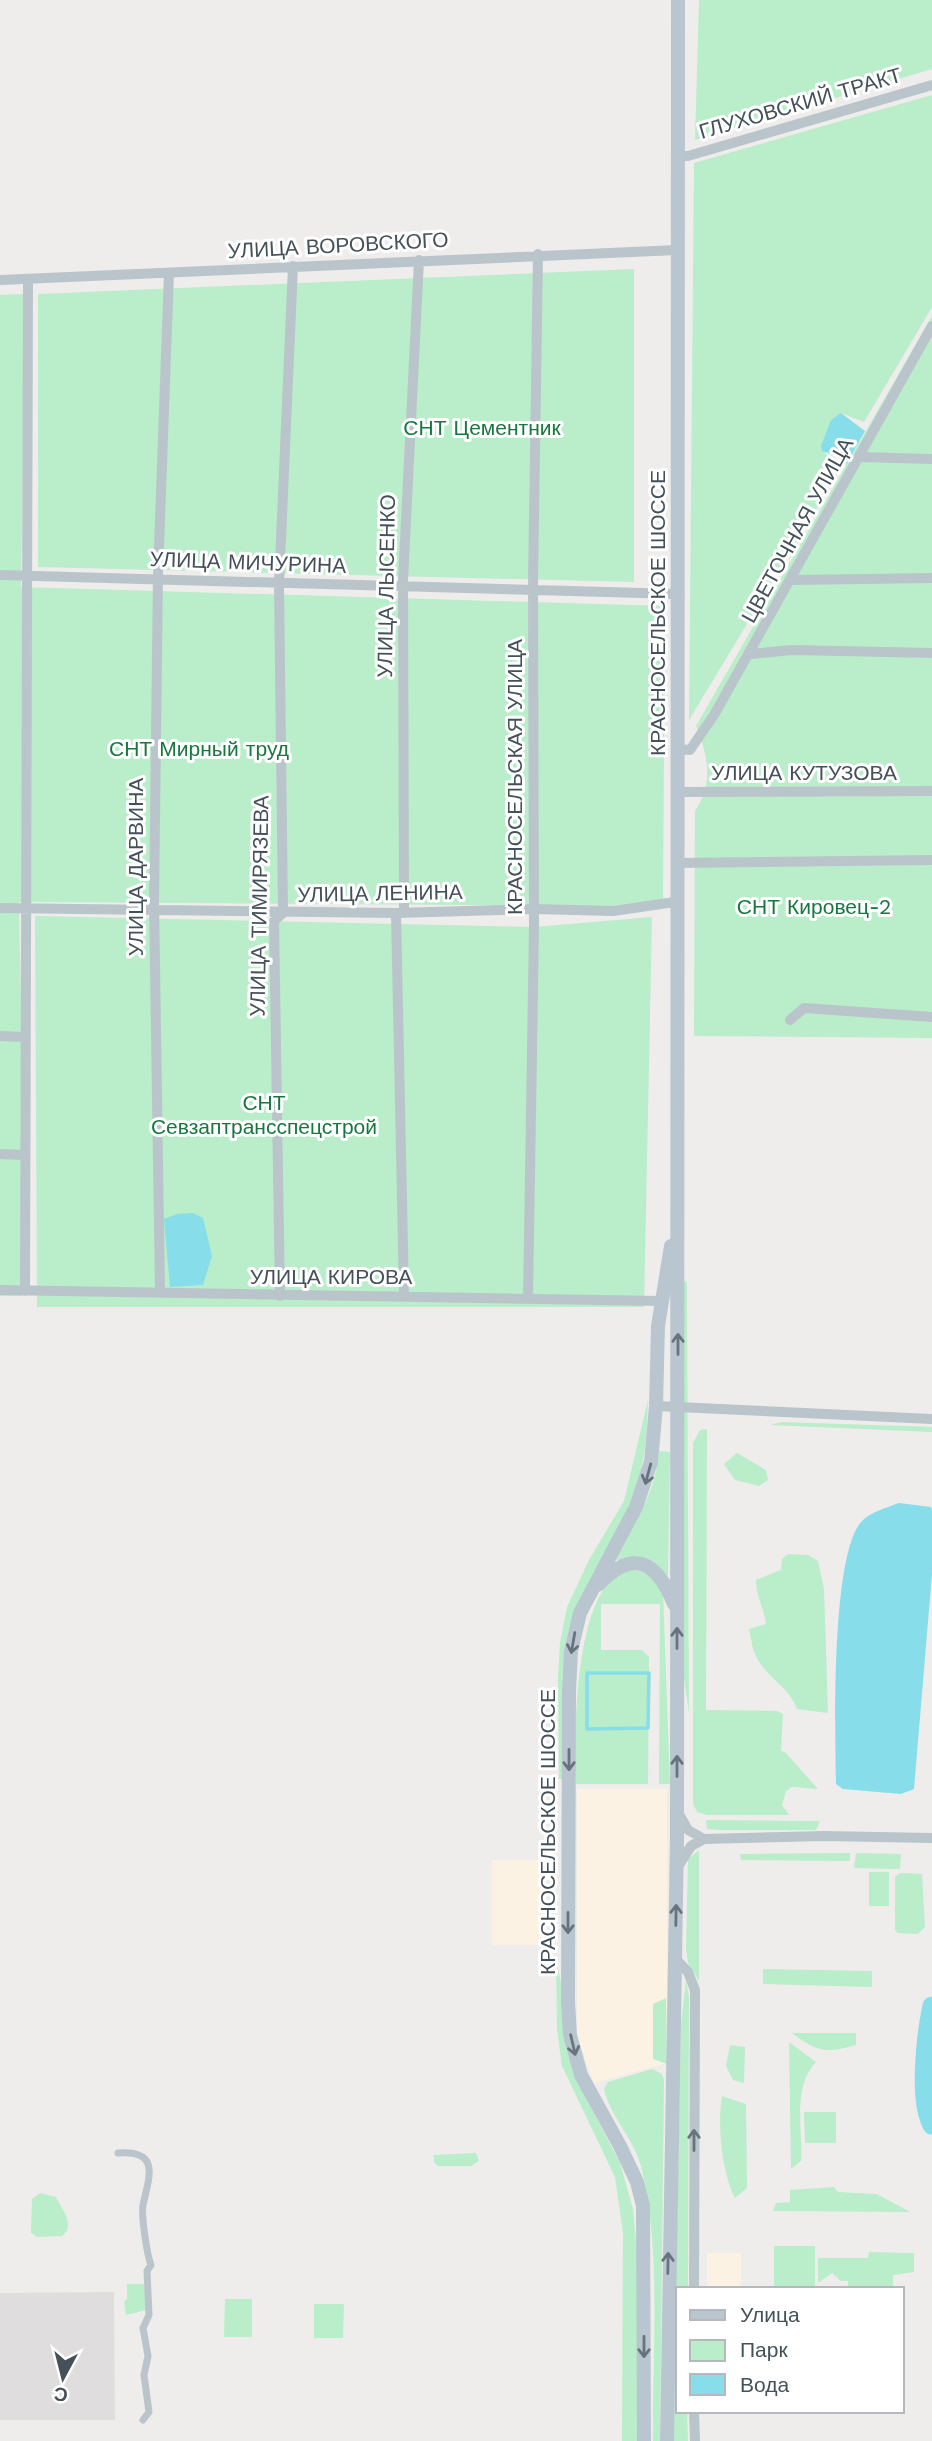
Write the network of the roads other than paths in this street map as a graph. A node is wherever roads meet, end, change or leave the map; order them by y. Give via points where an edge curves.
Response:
1 (678, 0) edge
2 (932, 85) edge
3 (678, 156) junction
4 (677, 250) junction
5 (538, 254) junction
6 (419, 260) junction
7 (293, 266) junction
8 (169, 273) junction
9 (28, 279) junction
10 (0, 280) edge
11 (932, 326) edge
12 (860, 457) junction
13 (932, 459) edge
14 (0, 575) edge
15 (26, 575) junction
16 (158, 578) junction
17 (932, 578) edge
18 (792, 580) junction
19 (279, 585) junction
20 (403, 586) junction
21 (533, 589) junction
22 (678, 594) junction
23 (932, 653) edge
24 (750, 654) junction
25 (683, 749) junction
26 (932, 791) edge
27 (676, 792) junction
28 (932, 860) edge
29 (676, 863) junction
30 (676, 902) junction
31 (0, 908) edge
32 (25, 909) junction
33 (534, 909) junction
34 (153, 910) junction
35 (282, 913) junction
36 (400, 913) junction
37 (932, 1017) edge
38 (790, 1020) dead end
39 (0, 1036) edge
40 (24, 1037) junction
41 (0, 1154) edge
42 (24, 1154) junction
43 (675, 1227) junction
44 (0, 1290) edge
45 (25, 1291) junction
46 (159, 1292) junction
47 (404, 1295) junction
48 (280, 1296) junction
49 (528, 1299) junction
50 (661, 1301) junction
51 (656, 1406) junction
52 (677, 1407) junction
53 (932, 1419) edge
54 (587, 1597) junction
55 (677, 1612) junction
56 (676, 1808) junction
57 (932, 1838) edge
58 (704, 1839) junction
59 (676, 1872) junction
60 (675, 1958) junction
61 (118, 2153) dead end
62 (694, 2287) edge
63 (694, 2413) edge
64 (143, 2420) dead end
65 (644, 2441) edge
66 (667, 2441) edge
67 (695, 2441) edge

1 - 3 main road, КРАСНОСЕЛЬСКОЕ ШОССЕ
2 - 3 street, ГЛУХОВСКИЙ ТРАКТ
3 - 4 main road, КРАСНОСЕЛЬСКОЕ ШОССЕ
4 - 5 street, УЛИЦА ВОРОВСКОГО
4 - 22 main road, КРАСНОСЕЛЬСКОЕ ШОССЕ
5 - 6 street, УЛИЦА ВОРОВСКОГО
5 - 21 street, КРАСНОСЕЛЬСКАЯ УЛИЦА
6 - 7 street, УЛИЦА ВОРОВСКОГО
6 - 20 street, УЛИЦА ЛЫСЕНКО
7 - 8 street, УЛИЦА ВОРОВСКОГО
7 - 19 street, УЛИЦА ТИМИРЯЗЕВА
8 - 9 street, УЛИЦА ВОРОВСКОГО
8 - 16 street, УЛИЦА ДАРВИНА
9 - 10 street, УЛИЦА ВОРОВСКОГО
9 - 15 street
11 - 12 street, ЦВЕТОЧНАЯ УЛИЦА
12 - 13 street
12 - 18 street, ЦВЕТОЧНАЯ УЛИЦА
14 - 15 street, УЛИЦА МИЧУРИНА
15 - 16 street, УЛИЦА МИЧУРИНА
15 - 32 street
16 - 19 street, УЛИЦА МИЧУРИНА
16 - 34 street, УЛИЦА ДАРВИНА
17 - 18 street
18 - 24 street, ЦВЕТОЧНАЯ УЛИЦА
19 - 20 street, УЛИЦА МИЧУРИНА
19 - 35 street, УЛИЦА ТИМИРЯЗЕВА
20 - 21 street, УЛИЦА МИЧУРИНА
20 - 36 street, УЛИЦА ЛЫСЕНКО
21 - 22 street, УЛИЦА МИЧУРИНА
21 - 33 street, КРАСНОСЕЛЬСКАЯ УЛИЦА
22 - 25 main road, КРАСНОСЕЛЬСКОЕ ШОССЕ
23 - 24 street via 792,650
24 - 25 street, ЦВЕТОЧНАЯ УЛИЦА
25 - 27 main road, КРАСНОСЕЛЬСКОЕ ШОССЕ
26 - 27 street, УЛИЦА КУТУЗОВА
27 - 29 main road, КРАСНОСЕЛЬСКОЕ ШОССЕ
28 - 29 street
29 - 30 main road, КРАСНОСЕЛЬСКОЕ ШОССЕ
30 - 33 street, УЛИЦА ЛЕНИНА via 613,911
30 - 43 main road, КРАСНОСЕЛЬСКОЕ ШОССЕ
31 - 32 street, УЛИЦА ЛЕНИНА
32 - 34 street, УЛИЦА ЛЕНИНА
32 - 40 street
33 - 36 street, УЛИЦА ЛЕНИНА
33 - 49 street, КРАСНОСЕЛЬСКАЯ УЛИЦА
34 - 35 street, УЛИЦА ЛЕНИНА
34 - 46 street, УЛИЦА ДАРВИНА
35 - 36 street, УЛИЦА ЛЕНИНА
35 - 48 street, УЛИЦА ТИМИРЯЗЕВА via 274,921
36 - 47 street, УЛИЦА ЛЫСЕНКО
37 - 38 street via 804,1008
39 - 40 street
40 - 42 street
41 - 42 street
42 - 45 street
43 - 50 main road, КРАСНОСЕЛЬСКОЕ ШОССЕ
52 -> 43 main road, КРАСНОСЕЛЬСКОЕ ШОССЕ
44 - 45 street, УЛИЦА КИРОВА
45 - 46 street, УЛИЦА КИРОВА
46 - 48 street, УЛИЦА КИРОВА
47 - 48 street, УЛИЦА КИРОВА
47 - 49 street, УЛИЦА КИРОВА
49 - 50 street, УЛИЦА КИРОВА
50 - 51 main road, КРАСНОСЕЛЬСКОЕ ШОССЕ
51 - 52 street
51 -> 54 main road, КРАСНОСЕЛЬСКОЕ ШОССЕ via 654,1444 642,1494
52 - 53 street
52 - 55 main road, КРАСНОСЕЛЬСКОЕ ШОССЕ
54 - 55 main road via 621,1564 636,1562 658,1574
54 -> 65 main road, КРАСНОСЕЛЬСКОЕ ШОССЕ via 573,1637 570,1665 568,2021 581,2074 631,2170 643,2206
56 -> 55 main road, КРАСНОСЕЛЬСКОЕ ШОССЕ
56 - 58 street via 684,1826
56 - 59 main road, КРАСНОСЕЛЬСКОЕ ШОССЕ
57 - 58 street
58 - 59 street via 688,1849
60 -> 59 main road, КРАСНОСЕЛЬСКОЕ ШОССЕ
62 -> 60 street via 695,1990 688,1972
66 -> 60 main road, КРАСНОСЕЛЬСКОЕ ШОССЕ
61 - 64 street via 136,2152 144,2157 151,2176 142,2207 151,2265 149,2315 143,2328 149,2412
63 - 67 street

